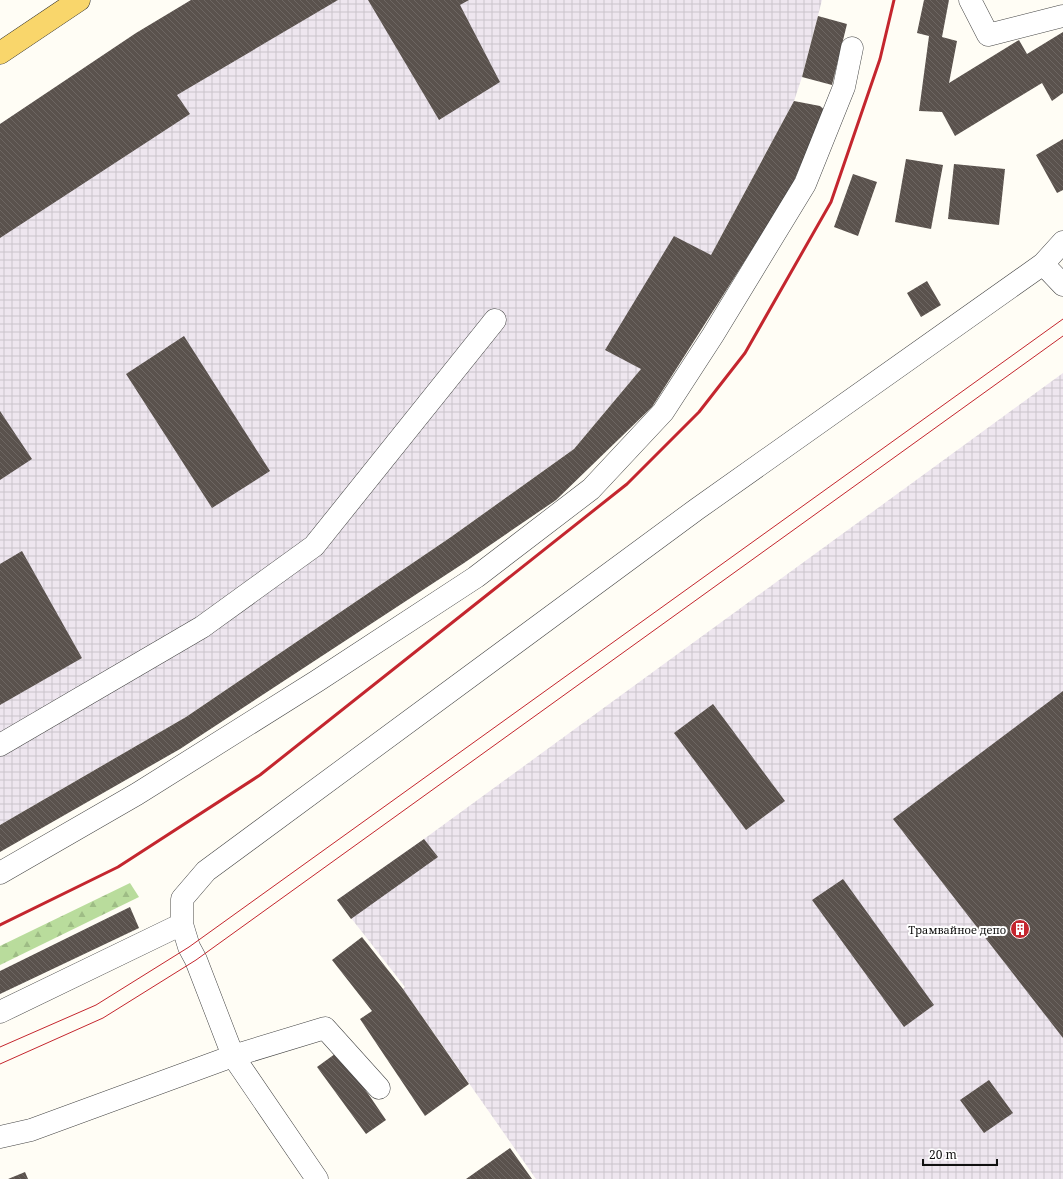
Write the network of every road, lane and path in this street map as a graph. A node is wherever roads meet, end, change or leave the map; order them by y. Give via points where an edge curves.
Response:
1 (79, 0) edge
2 (970, 0) edge
3 (1063, 16) edge
4 (852, 48) dead end
5 (0, 53) edge
6 (1063, 242) edge
7 (1043, 264) junction
8 (1063, 285) edge
9 (495, 320) dead end
10 (0, 745) edge
11 (0, 873) edge
12 (182, 924) junction
13 (0, 1012) edge
14 (233, 1056) junction
15 (379, 1088) dead end
16 (0, 1137) edge
17 (316, 1179) edge

1 - 5 main road
2 - 3 lane via 988,35
4 - 11 lane via 844,87 806,184 663,412 591,489 476,577 337,668 137,794
6 - 7 lane
7 - 8 lane
7 - 12 lane via 697,509 206,871 182,899
9 - 10 lane via 314,546 202,627
12 - 13 lane
12 - 14 lane
14 - 15 lane via 325,1028
14 - 16 lane via 31,1130
14 - 17 lane

